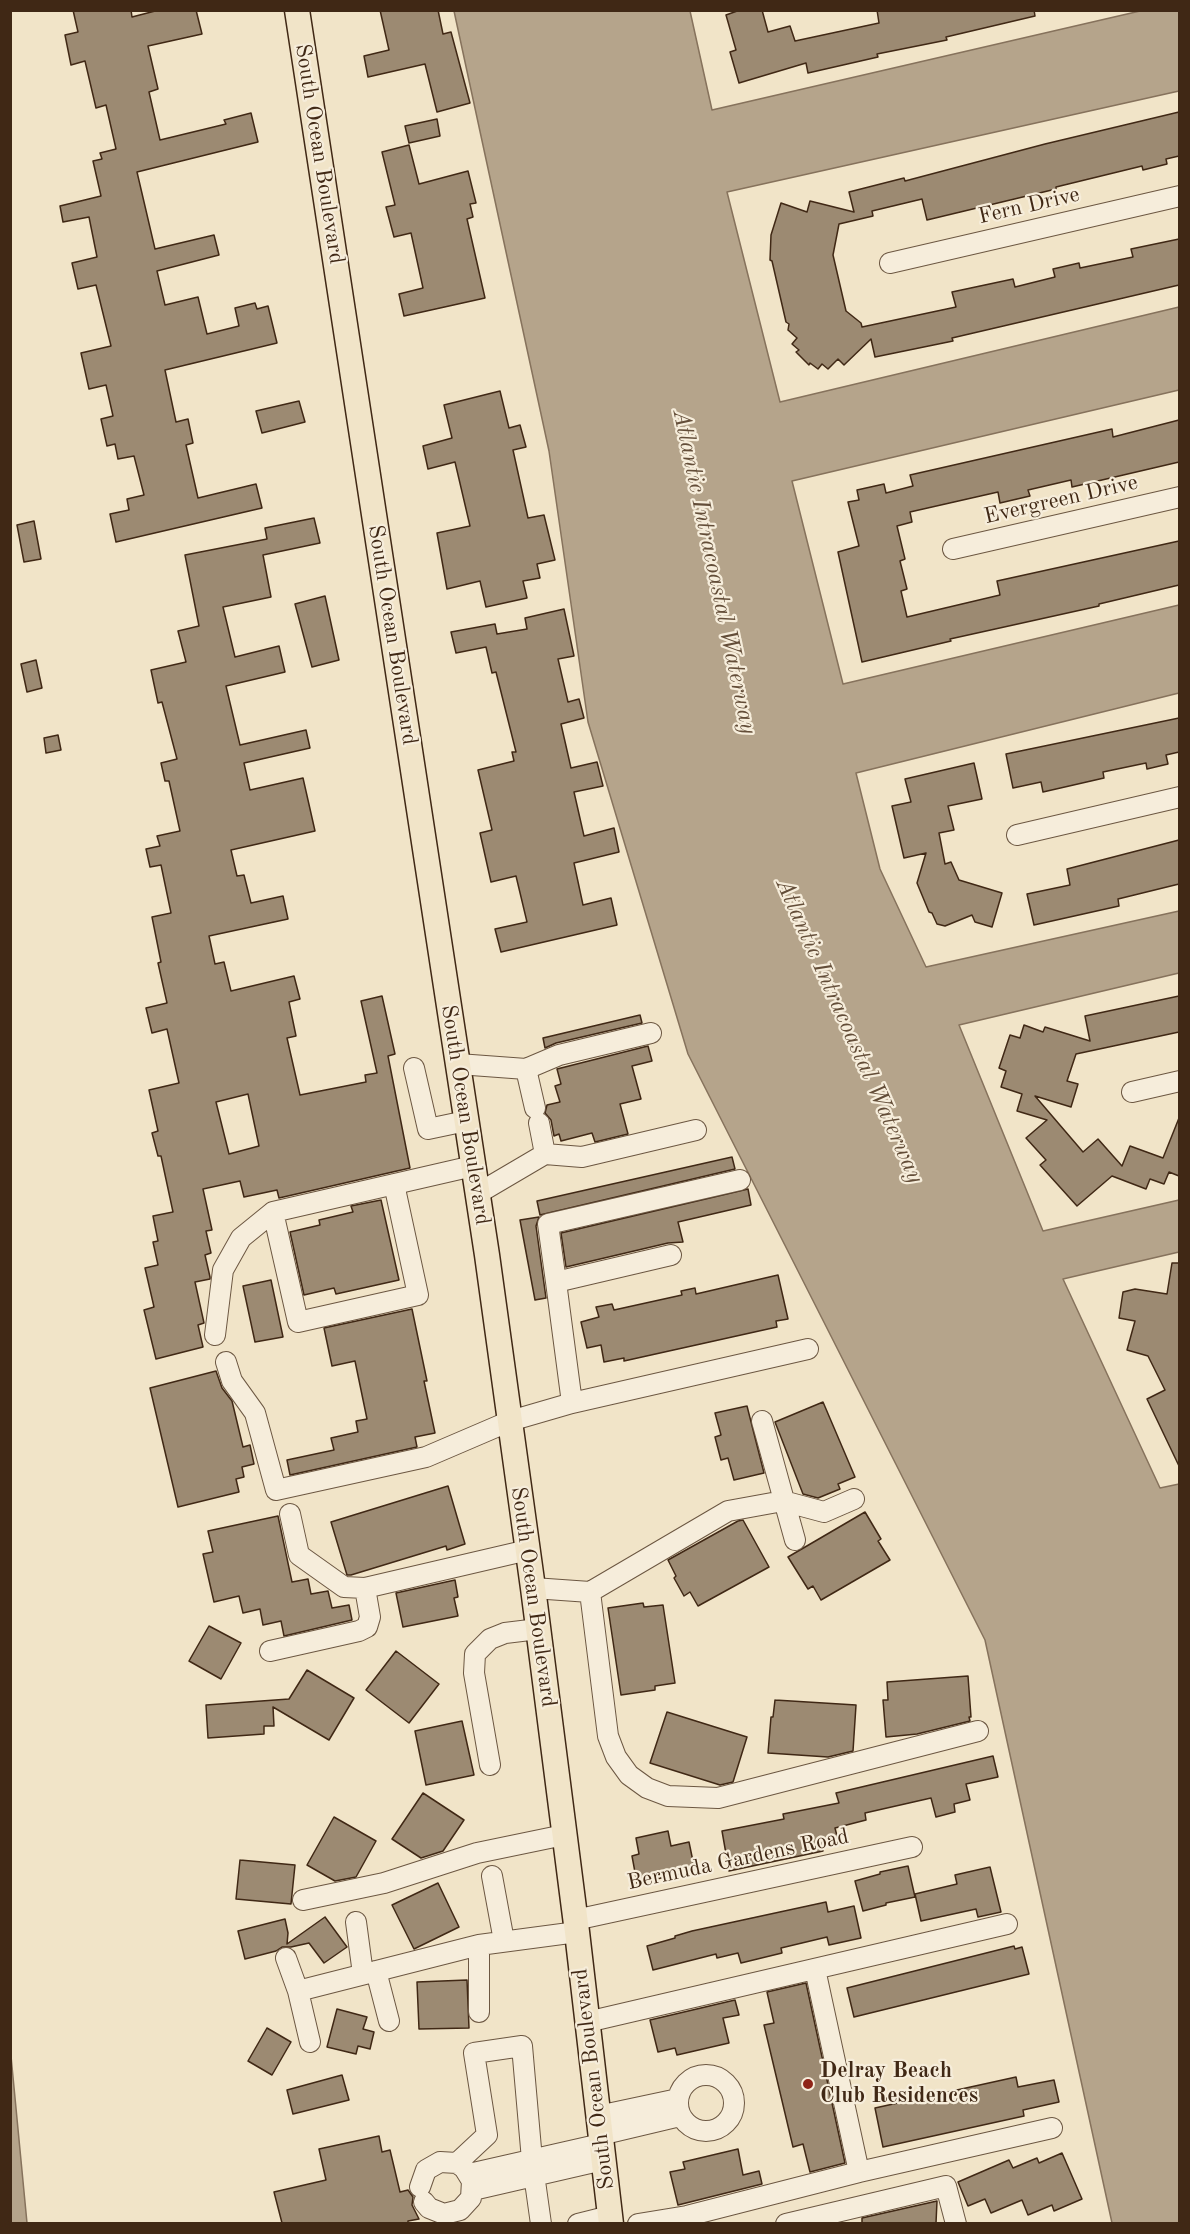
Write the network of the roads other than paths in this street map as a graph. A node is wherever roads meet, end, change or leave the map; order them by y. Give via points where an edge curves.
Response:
1 (297, 10) edge
2 (1179, 196) edge
3 (890, 263) dead end
4 (1179, 497) edge
5 (953, 549) dead end
6 (1179, 797) edge
7 (1017, 835) dead end
8 (651, 1033) dead end
9 (458, 1064) junction
10 (414, 1068) dead end
11 (526, 1069) junction
12 (1179, 1081) edge
13 (1132, 1092) dead end
14 (466, 1121) junction
15 (696, 1130) dead end
16 (545, 1154) junction
17 (473, 1166) junction
18 (740, 1180) dead end
19 (394, 1184) junction
20 (477, 1194) junction
21 (273, 1212) junction
22 (671, 1255) dead end
23 (556, 1282) junction
24 (215, 1335) dead end
25 (808, 1349) dead end
26 (226, 1362) dead end
27 (572, 1403) junction
28 (762, 1421) dead end
29 (510, 1422) junction
30 (854, 1499) dead end
31 (783, 1501) junction
32 (290, 1514) dead end
33 (795, 1540) dead end
34 (528, 1550) junction
35 (365, 1588) junction
36 (533, 1588) junction
37 (590, 1592) junction
38 (538, 1629) junction
39 (270, 1651) dead end
40 (978, 1731) dead end
41 (490, 1765) dead end
42 (564, 1835) junction
43 (912, 1846) dead end
44 (492, 1876) dead end
45 (303, 1900) dead end
46 (356, 1922) dead end
47 (1007, 1924) dead end
48 (576, 1926) junction
49 (504, 1941) junction
50 (479, 1945) junction
51 (286, 1958) dead end
52 (815, 1969) junction
53 (369, 1973) junction
54 (298, 1991) junction
55 (479, 2012) dead end
56 (389, 2021) dead end
57 (587, 2022) junction
58 (310, 2042) dead end
59 (679, 2107) dead end
60 (1052, 2128) dead end
61 (601, 2139) junction
62 (534, 2168) junction
63 (860, 2172) junction
64 (466, 2176) junction
65 (454, 2218) edge
66 (610, 2220) edge
67 (541, 2223) edge
68 (578, 2223) edge
69 (638, 2223) edge
70 (786, 2223) edge
71 (956, 2223) edge

1 - 9 main road, South Ocean Boulevard
2 - 3 street, Fern Drive
4 - 5 street, Evergreen Drive
6 - 7 street
8 - 11 street via 560,1055
9 - 11 street
9 - 14 main road, South Ocean Boulevard
10 - 14 street via 428,1129
11 - 16 street
12 - 13 street
14 - 17 main road, South Ocean Boulevard
15 - 16 street via 582,1157
16 - 20 street
17 - 19 street
17 - 20 main road, South Ocean Boulevard
18 - 23 street via 548,1224
19 - 21 street
19 - 21 street via 418,1295 298,1322
20 - 29 main road, South Ocean Boulevard
21 - 24 street via 241,1238 224,1270
22 - 23 street
23 - 27 street
25 - 27 street
26 - 29 street via 232,1381 255,1413 276,1490 426,1457
27 - 29 street
28 - 31 street
29 - 34 main road, South Ocean Boulevard
30 - 31 street via 824,1512
31 - 33 street
31 - 37 street via 728,1511
32 - 35 street via 299,1555 344,1587
34 - 35 street
34 - 36 main road, South Ocean Boulevard
35 - 39 street via 370,1617 367,1628
36 - 37 street
36 - 38 main road, South Ocean Boulevard
37 - 40 street via 609,1736 616,1757 629,1775 668,1796 718,1798
38 - 41 street via 505,1633 490,1639 475,1654 474,1673
38 - 42 main road, South Ocean Boulevard
42 - 45 street via 477,1853 384,1883
42 - 48 main road, South Ocean Boulevard
43 - 48 street, Bermuda Gardens Road
44 - 49 street
46 - 53 street
47 - 52 street
48 - 49 street, Bermuda Gardens Road
48 - 57 main road, South Ocean Boulevard
49 - 50 street, Bermuda Gardens Road
50 - 53 street, Bermuda Gardens Road
50 - 55 street
51 - 54 street
52 - 57 street
52 - 63 street
53 - 54 street, Bermuda Gardens Road
53 - 56 street
54 - 58 street
57 - 61 main road, South Ocean Boulevard
59 - 61 street
60 - 63 street
61 - 62 street
61 - 66 main road, South Ocean Boulevard
62 - 64 street
62 - 64 street via 522,2046 474,2053 487,2135
62 - 67 street
63 - 69 street via 687,2216
64 - 65 street via 466,2205
64 - 65 street via 449,2161 433,2165 422,2177 422,2195 436,2212
66 - 68 street
70 - 71 street via 946,2186

